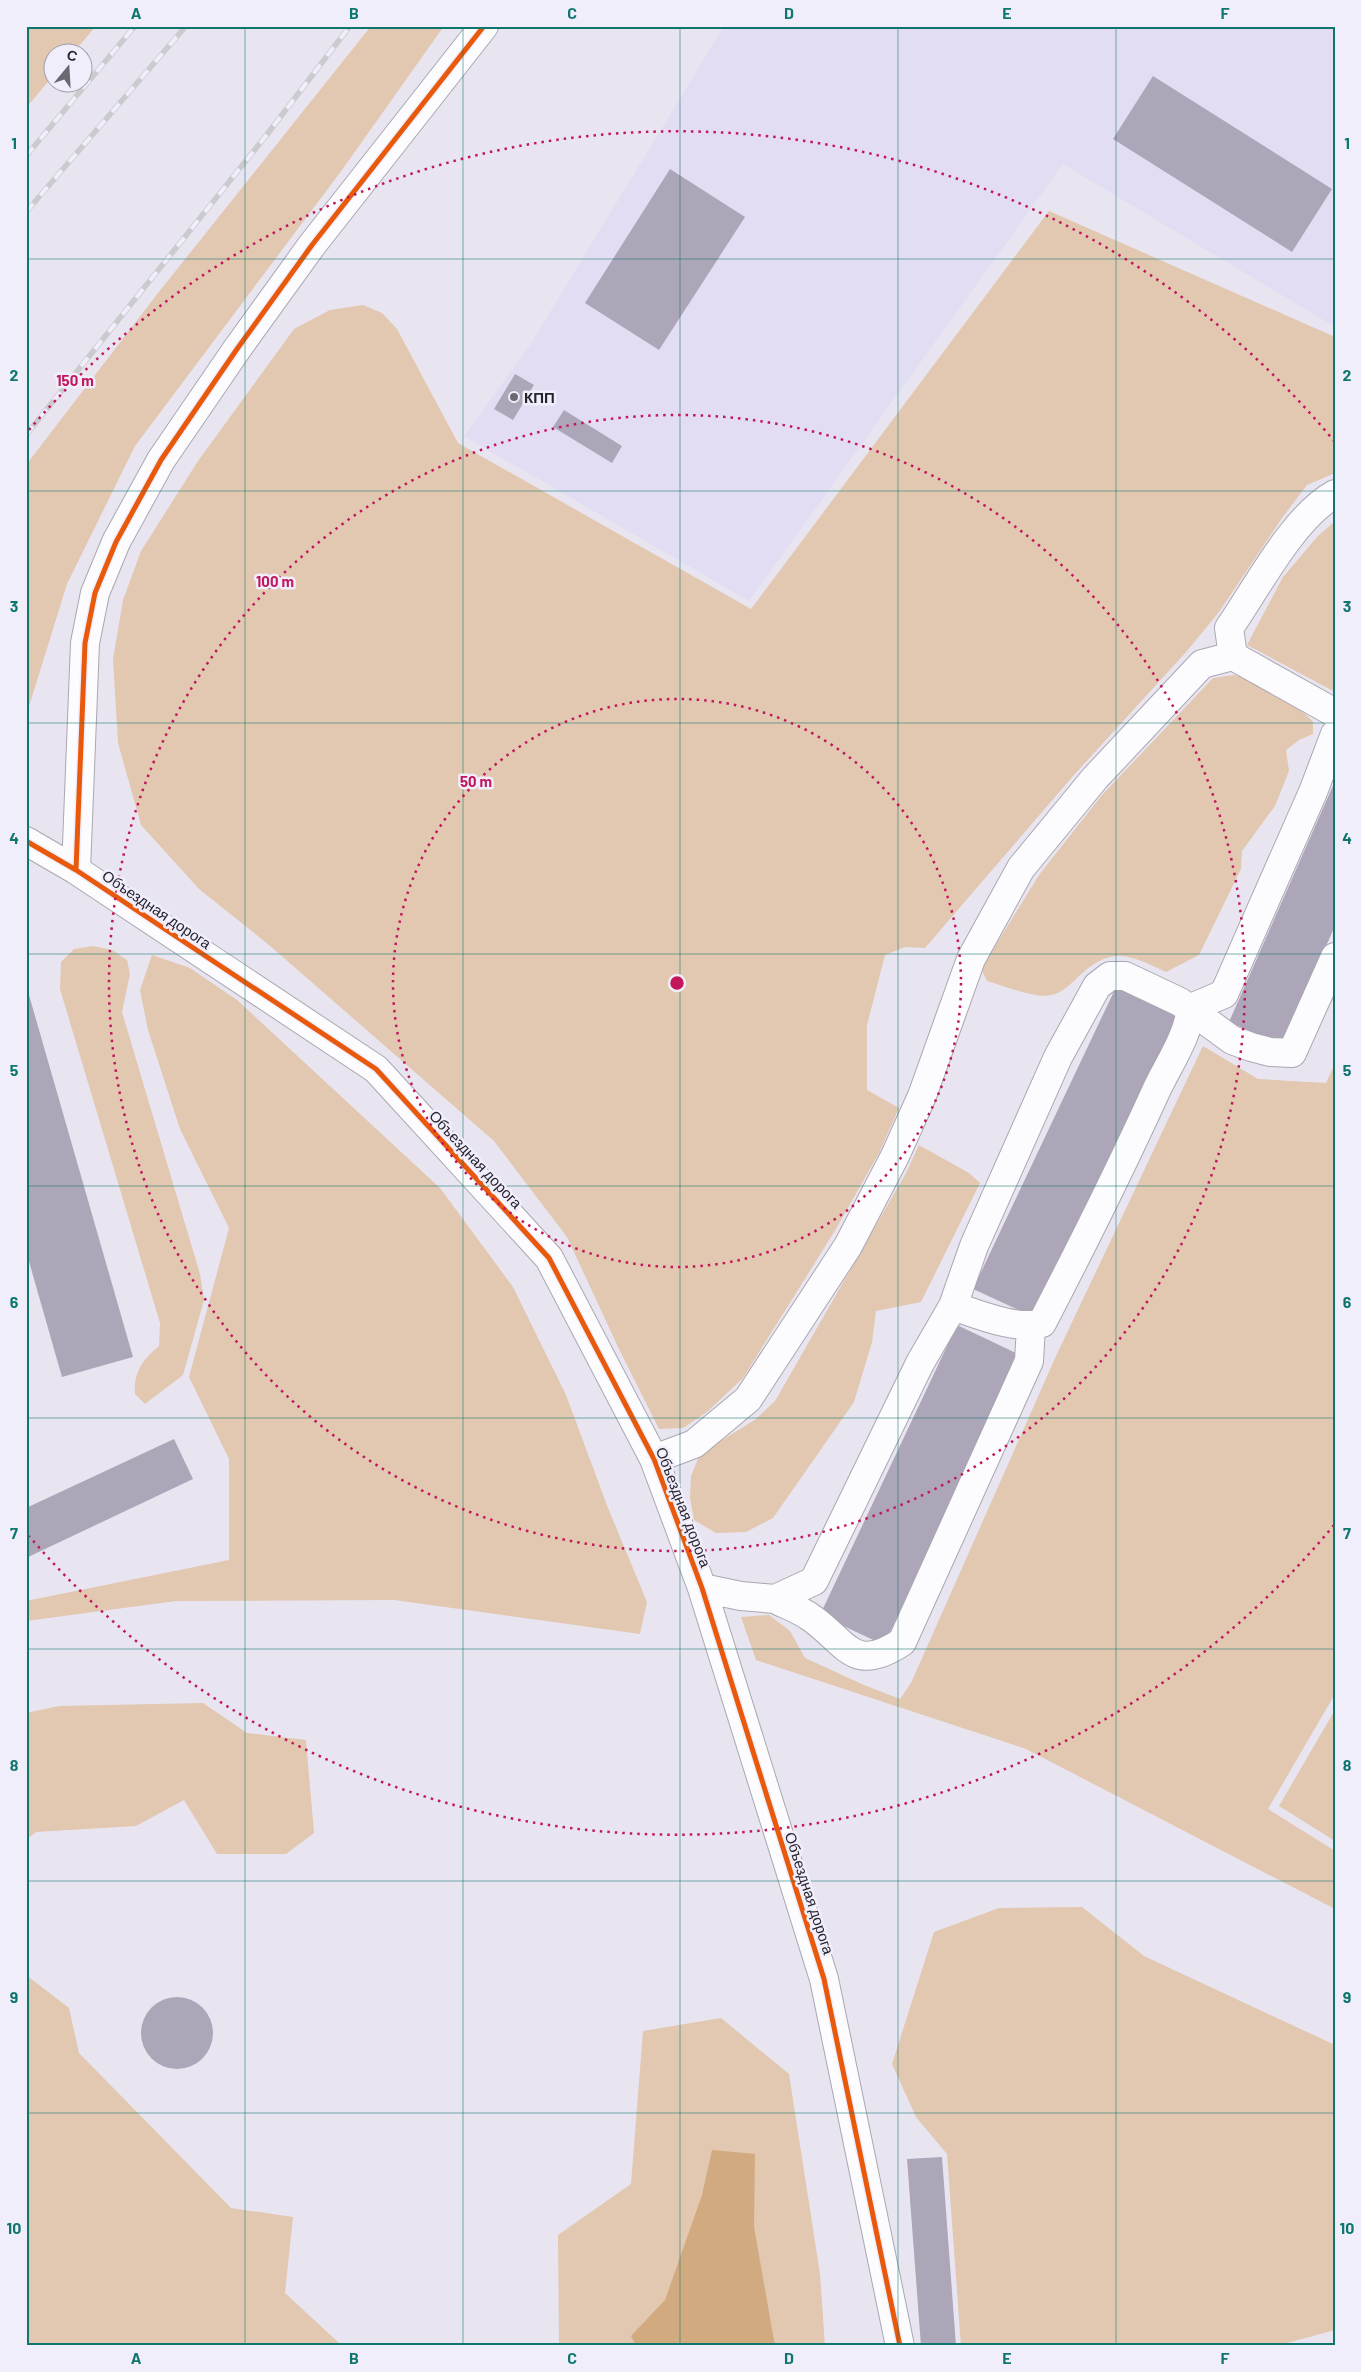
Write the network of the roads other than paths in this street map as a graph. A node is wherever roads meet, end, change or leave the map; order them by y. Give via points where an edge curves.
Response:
1 (484, 26) edge
2 (1335, 494) edge
3 (1233, 656) junction
4 (1335, 713) edge
5 (1335, 734) edge
6 (26, 841) edge
7 (76, 870) junction
8 (1335, 957) edge
9 (1191, 1008) junction
10 (953, 1306) junction
11 (1031, 1326) junction
12 (654, 1458) junction
13 (702, 1588) junction
14 (775, 1599) junction
15 (900, 2346) edge

1 - 7 street via 312,245 237,349 161,460 116,542 95,593 85,644
2 - 3 street via 1325,499 1296,527 1229,628
3 - 4 street
3 - 12 street via 1202,664 1095,778 1022,868 971,959 922,1096 848,1246 748,1400 694,1444
5 - 9 street via 1313,792 1224,994
6 - 7 street, Объездная дорога
7 - 12 street, Объездная дорога via 376,1070 549,1258
8 - 9 street via 1292,1053 1270,1052 1232,1040
9 - 10 street via 1125,976 1110,976 1096,986 1058,1057 1006,1171
9 - 11 street via 1189,1025 1104,1206 1042,1323
10 - 11 street
10 - 14 street via 920,1363 814,1581
11 - 14 street via 1029,1362 902,1642 884,1654 864,1658 838,1643 810,1617
12 - 13 street, Объездная дорога
13 - 14 street
13 - 15 street, Объездная дорога via 824,1979

